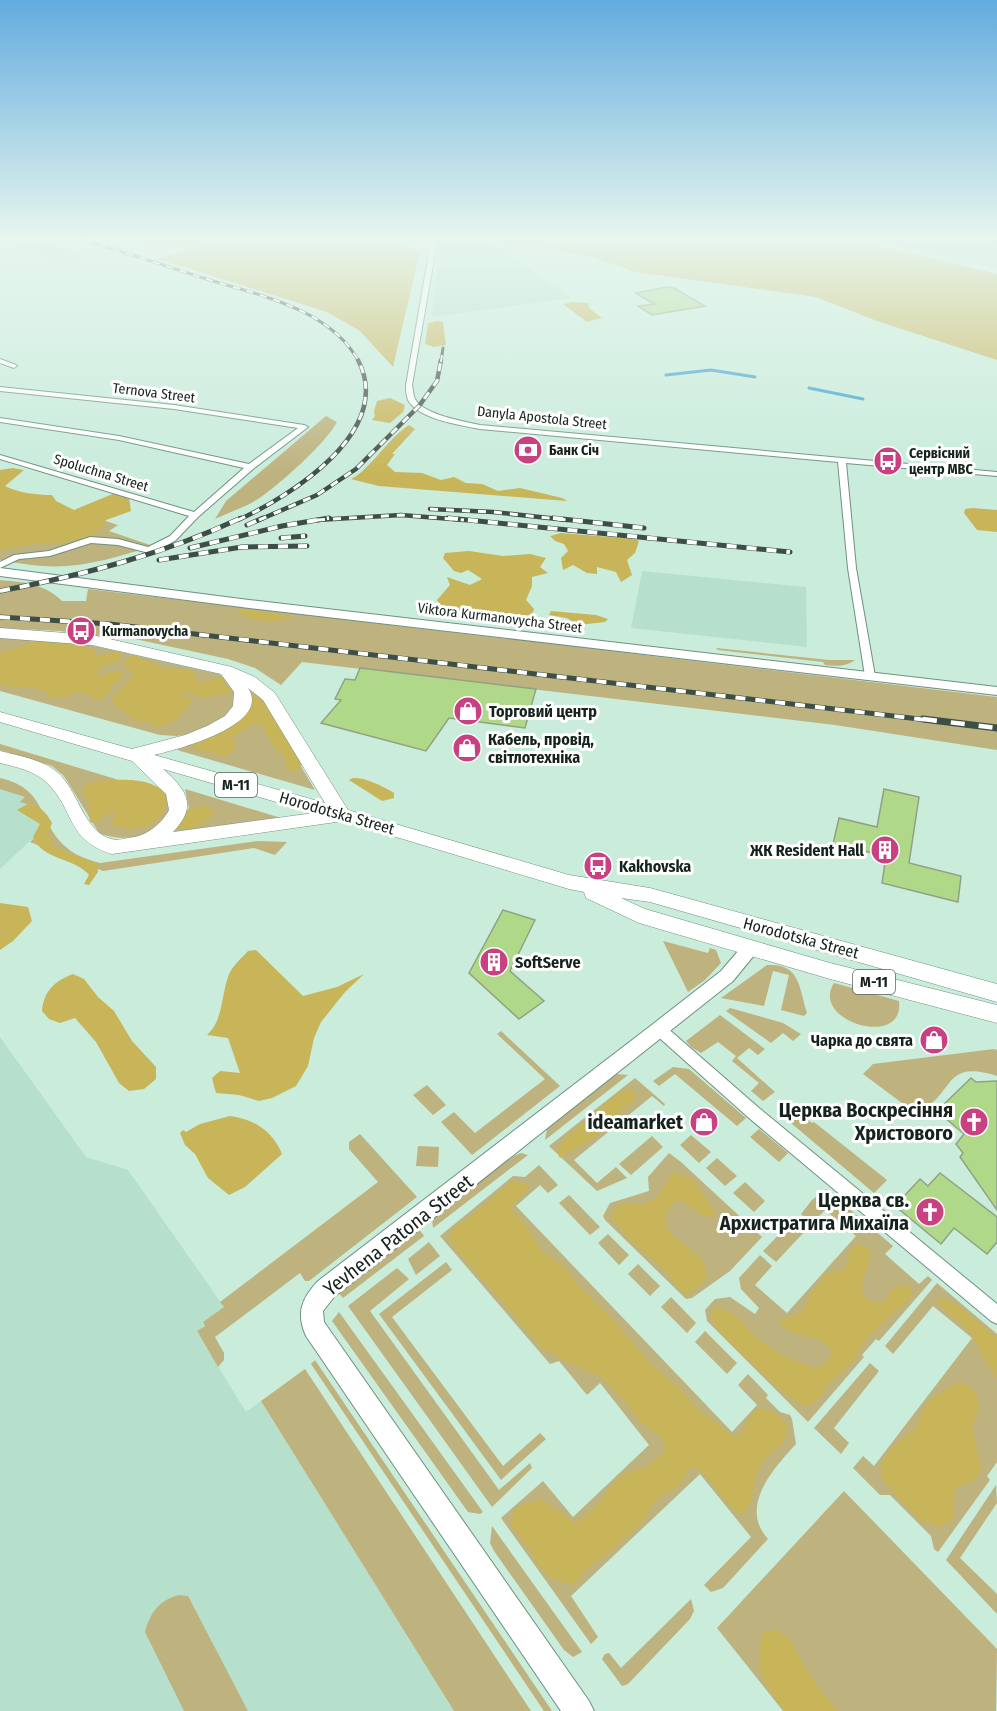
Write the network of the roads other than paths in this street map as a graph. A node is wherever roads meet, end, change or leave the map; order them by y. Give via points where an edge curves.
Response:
1 (421, 316) edge
2 (0, 361) edge
3 (14, 366) dead end
4 (0, 389) edge
5 (0, 420) edge
6 (0, 456) edge
7 (842, 460) junction
8 (250, 466) junction
9 (997, 474) edge
10 (195, 515) junction
11 (0, 565) edge
12 (0, 572) edge
13 (0, 633) edge
14 (226, 670) junction
15 (870, 676) junction
16 (997, 691) edge
17 (0, 717) edge
18 (131, 754) junction
19 (0, 757) edge
20 (342, 815) junction
21 (146, 843) junction
22 (569, 882) junction
23 (718, 915) junction
24 (806, 940) junction
25 (752, 948) junction
26 (878, 959) junction
27 (830, 971) junction
28 (997, 993) edge
29 (997, 1014) edge
30 (660, 1030) junction
31 (997, 1315) edge
32 (579, 1711) edge

1 - 7 street, Danyla Apostola Street via 409,385 411,398 440,417 480,427
2 - 3 street
4 - 8 street, Ternova Street via 174,406 304,427
5 - 8 street via 119,438
6 - 10 street, Spoluchna Street
7 - 9 street, Danyla Apostola Street
7 - 15 street via 852,568
8 - 10 street
10 - 11 street via 173,538 149,550 90,540 50,553 17,557
12 - 15 street, Viktora Kurmanovycha Street
13 - 14 main road via 92,640
14 - 18 main road via 244,694 232,719 205,734
14 - 20 main road via 249,680 269,697
15 - 16 street, Viktora Kurmanovycha Street
17 - 18 main road, Horodotska Street / М-11
18 - 20 main road, Horodotska Street / М-11
18 - 21 main road via 170,783 180,803 170,824
19 - 21 main road via 32,766 52,777 66,793 92,839 112,847
20 - 21 main road
20 - 22 main road, Horodotska Street / М-11
22 - 23 main road, Horodotska Street / М-11 via 650,895
22 - 25 main road, Horodotska Street / М-11 via 639,915
23 - 24 main road, Horodotska Street / М-11
23 - 25 main road
24 - 25 main road
24 - 26 main road, Horodotska Street / М-11
25 - 27 main road, Horodotska Street / М-11
25 - 30 street, Yevhena Patona Street via 727,976
26 - 27 main road
26 - 28 main road, Horodotska Street / М-11
27 - 29 main road, Horodotska Street / М-11
30 - 31 street
30 - 32 street, Yevhena Patona Street via 326,1289 313,1304 309,1317

